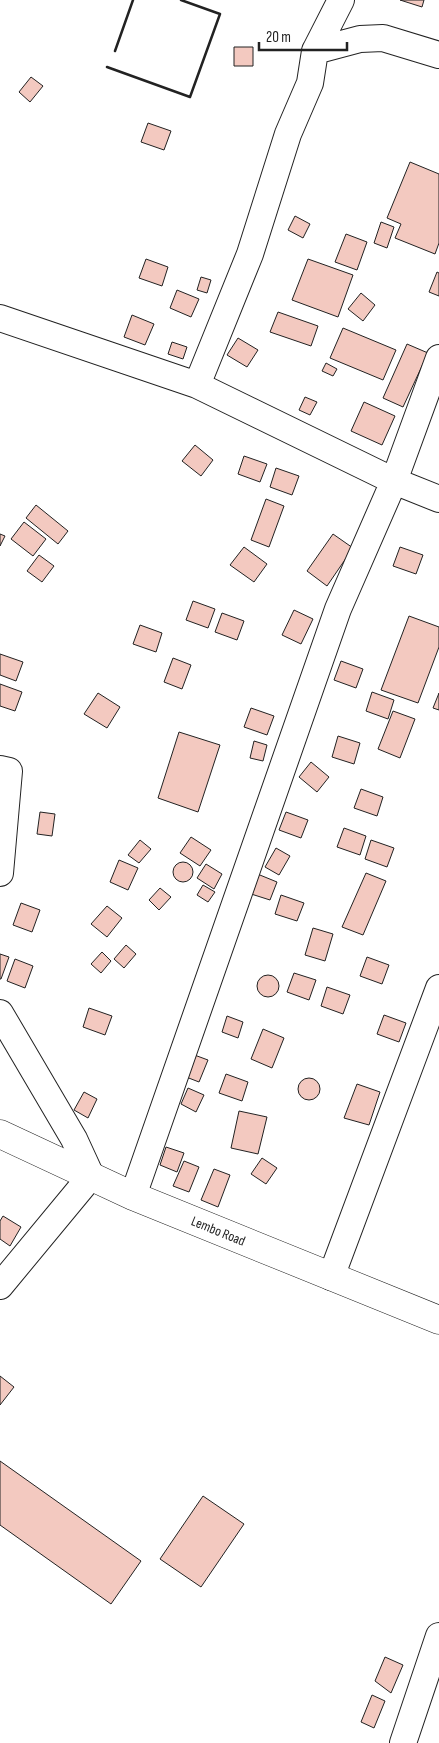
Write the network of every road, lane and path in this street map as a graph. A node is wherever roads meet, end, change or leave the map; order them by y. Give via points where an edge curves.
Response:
1 (341, 0) edge
2 (315, 51) junction
3 (439, 56) edge
4 (0, 318) edge
5 (439, 358) edge
6 (197, 385) junction
7 (394, 480) junction
8 (439, 499) edge
9 (0, 769) edge
10 (0, 873) edge
11 (439, 988) edge
12 (0, 1013) edge
13 (0, 1134) edge
14 (91, 1176) junction
15 (133, 1196) junction
16 (331, 1277) junction
17 (0, 1286) edge
18 (439, 1320) edge
19 (439, 1636) edge
20 (403, 1743) edge

1 - 2 street
2 - 3 street via 360,38 383,38
2 - 6 street via 310,84 288,134 250,254
4 - 6 street
5 - 7 street
6 - 7 street
7 - 8 street
7 - 15 street via 338,609
9 - 10 street via 9,771
11 - 16 street
12 - 14 street via 74,1139
13 - 14 street, Lembo Road
14 - 15 street, Lembo Road
14 - 17 street
15 - 16 street, Lembo Road
16 - 18 street, Lembo Road
19 - 20 street

